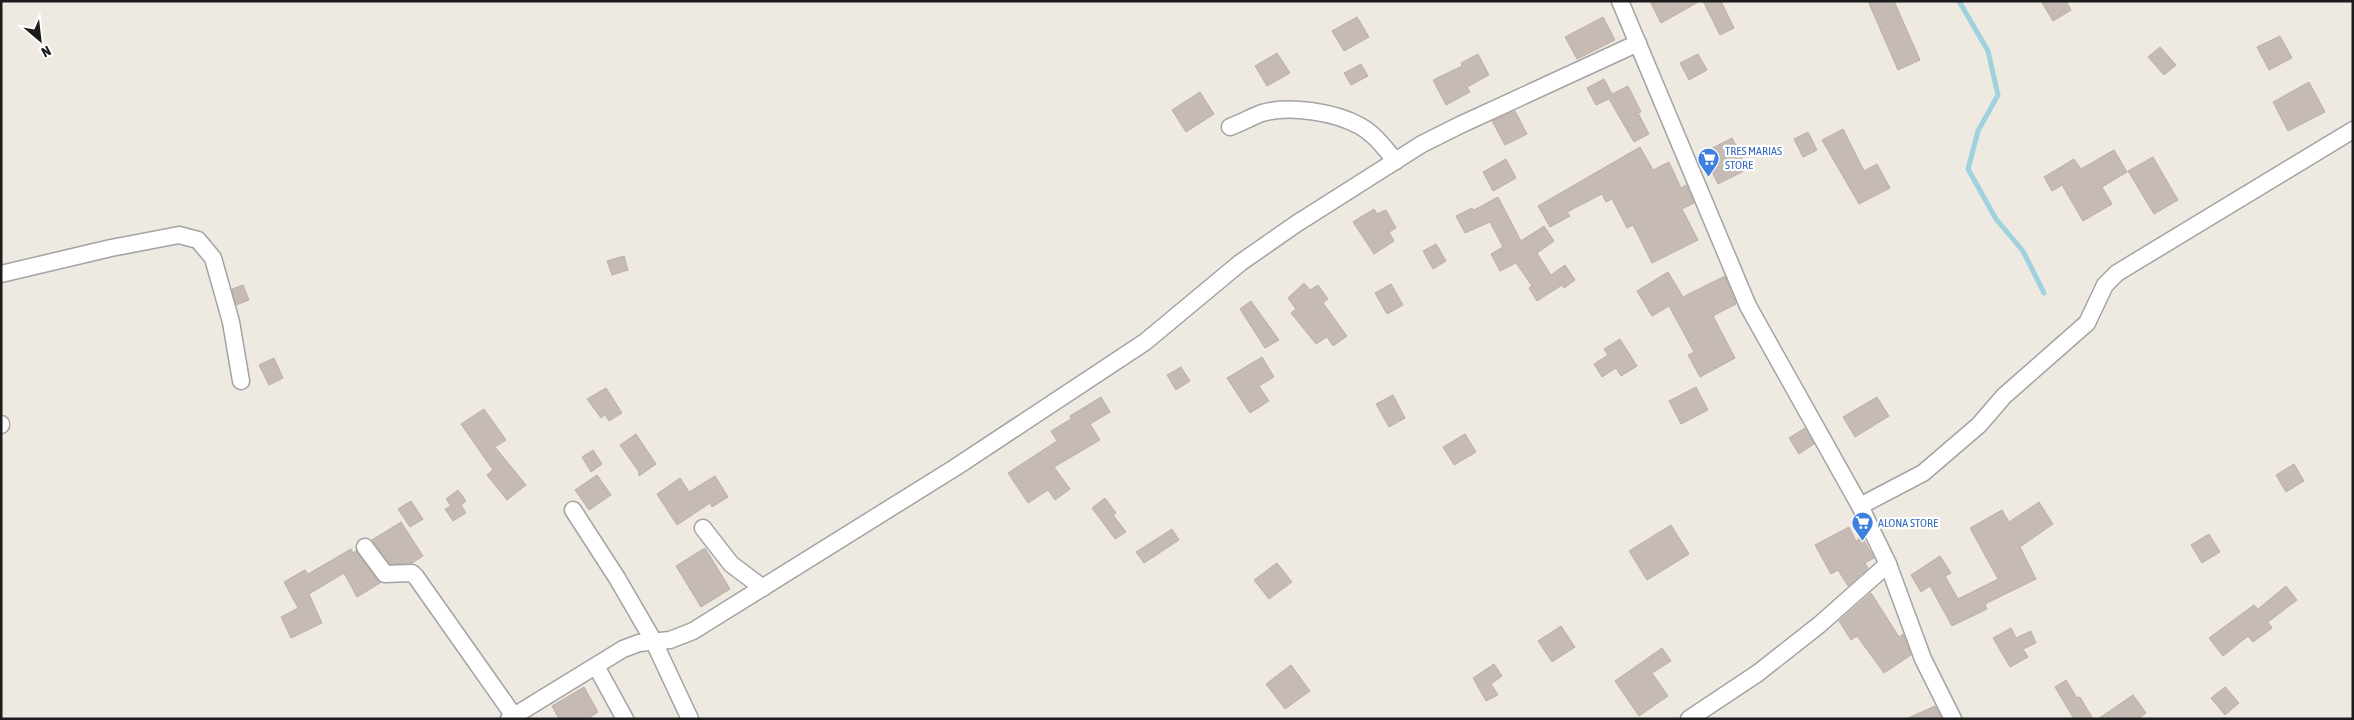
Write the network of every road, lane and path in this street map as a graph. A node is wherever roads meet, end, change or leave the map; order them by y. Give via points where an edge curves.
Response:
1 (1620, 1) edge
2 (1638, 44) junction
3 (1230, 127) dead end
4 (2353, 130) edge
5 (1396, 161) junction
6 (1, 274) edge
7 (241, 380) dead end
8 (1860, 506) junction
9 (573, 510) dead end
10 (703, 528) dead end
11 (365, 547) dead end
12 (1888, 564) junction
13 (763, 588) junction
14 (653, 640) junction
15 (596, 666) junction
16 (511, 717) edge
17 (625, 719) edge
18 (690, 719) edge
19 (1689, 719) edge
20 (1953, 719) edge

1 - 2 street
2 - 5 street via 1460,125
2 - 8 street via 1748,306
3 - 5 street via 1263,113 1283,110 1324,113 1360,126 1376,138
4 - 8 street via 2117,272 2105,285 2086,322 2004,396 1980,426 1923,473
5 - 13 street via 1240,263 1115,363
6 - 7 street via 179,235 198,240 213,258 231,322
8 - 12 street
9 - 14 street
10 - 13 street via 731,564
11 - 16 street via 385,574 412,573 416,577
12 - 19 street via 1758,673
12 - 20 street via 1923,659
13 - 14 street via 693,630 670,640
14 - 15 street via 623,650
14 - 18 street
15 - 16 street
15 - 17 street

